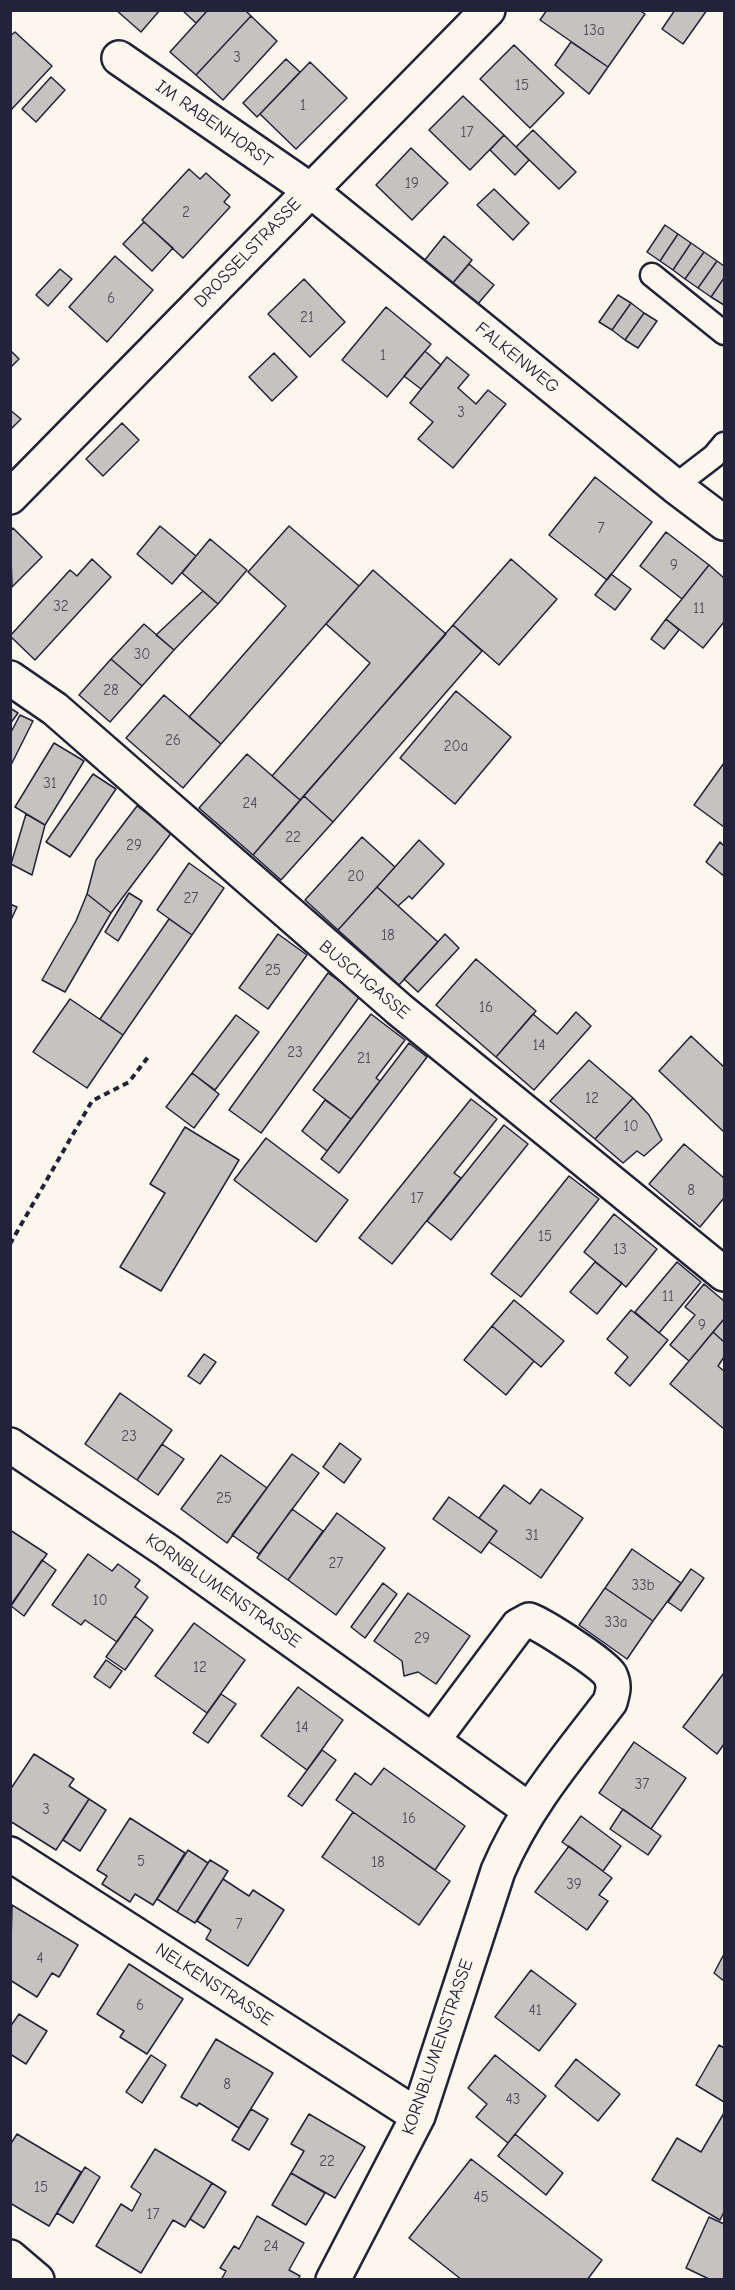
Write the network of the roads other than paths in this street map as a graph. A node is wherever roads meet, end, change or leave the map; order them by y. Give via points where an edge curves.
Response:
1 (488, 10) edge
2 (118, 58) dead end
3 (310, 190) junction
4 (652, 275) dead end
5 (724, 333) edge
6 (724, 444) edge
7 (675, 486) junction
8 (10, 497) edge
9 (724, 523) edge
10 (10, 678) edge
11 (724, 1274) edge
12 (10, 1445) edge
13 (433, 1740) junction
14 (528, 1809) junction
15 (10, 1854) edge
16 (418, 2116) junction
17 (10, 2257) edge
18 (37, 2280) edge
19 (333, 2280) edge

1 - 3 street, DROSSELSTRASSE
2 - 3 street, IM RABENHORST
3 - 7 street, FALKENWEG
3 - 8 street, DROSSELSTRASSE
4 - 5 lane
6 - 7 lane
7 - 9 street, FALKENWEG
10 - 11 street, BUSCHGASSE via 55,709 400,1010
12 - 13 street, KORNBLUMENSTRASSE via 166,1550
13 - 14 street, KORNBLUMENSTRASSE
13 - 14 street, KORNBLUMENSTRASSE via 518,1626 529,1620 571,1645 609,1673 614,1686 610,1702
14 - 16 street, KORNBLUMENSTRASSE via 498,1871
15 - 16 street, NELKENSTRASSE
16 - 19 street, KORNBLUMENSTRASSE
17 - 18 street

